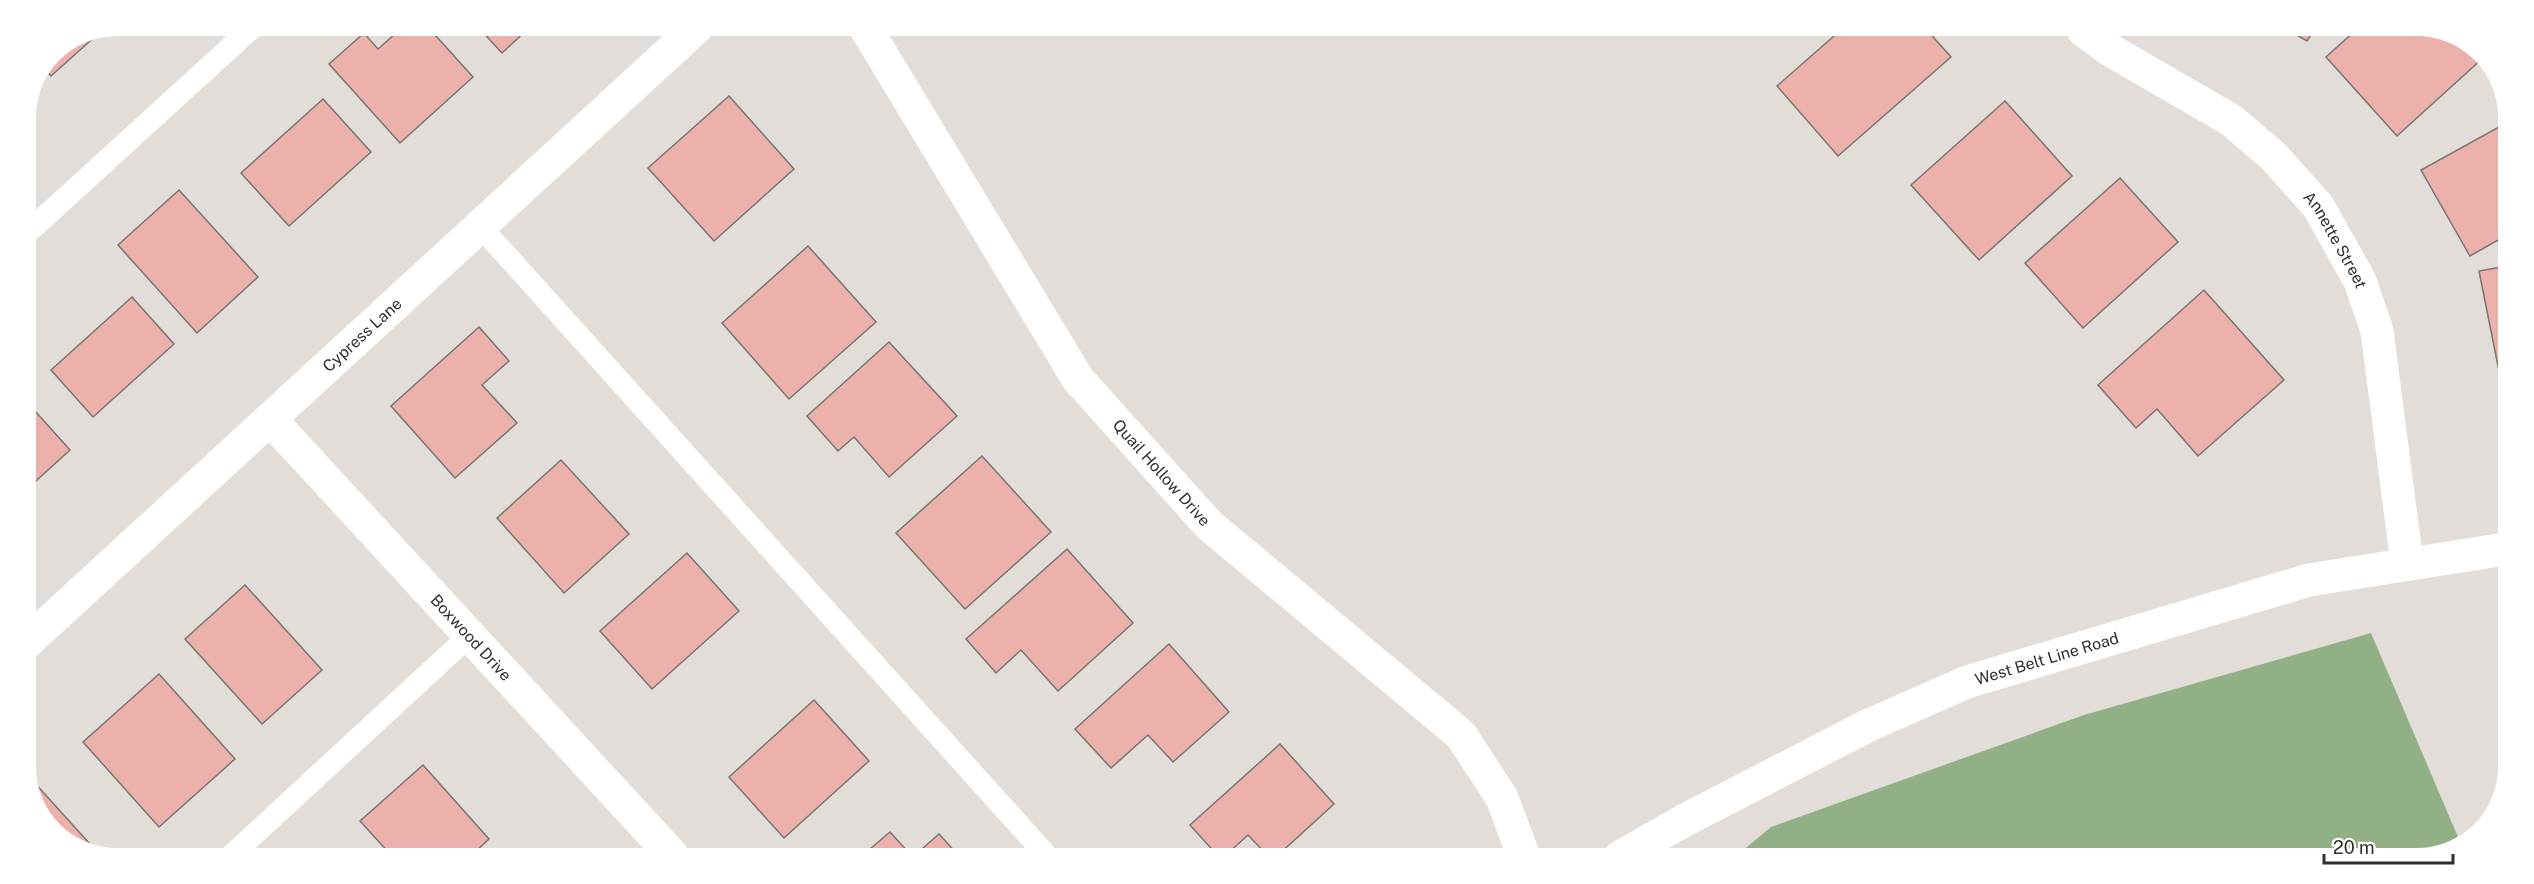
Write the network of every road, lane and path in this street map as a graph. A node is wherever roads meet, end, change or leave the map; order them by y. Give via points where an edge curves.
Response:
1 (243, 36) edge
2 (687, 36) edge
3 (871, 36) edge
4 (2092, 36) edge
5 (36, 225) edge
6 (480, 226) junction
7 (270, 419) junction
8 (2498, 550) edge
9 (2407, 563) junction
10 (36, 634) edge
11 (469, 636) junction
12 (239, 848) edge
13 (666, 848) edge
14 (1040, 848) edge
15 (1521, 848) edge
16 (1636, 848) edge

1 - 5 lane
2 - 6 street, Cypress Lane
3 - 15 street, Quail Hollow Drive via 1078,379 1209,525 1461,735 1502,798
4 - 9 street, Annette Street via 2231,120 2274,157 2318,206 2360,281 2377,331
6 - 7 street, Cypress Lane
6 - 14 lane
7 - 10 street, Cypress Lane
7 - 11 street, Boxwood Drive
8 - 9 street, West Belt Line Road
9 - 16 street, West Belt Line Road via 2309,580 1967,682 1867,726
11 - 12 lane
11 - 13 street, Boxwood Drive

